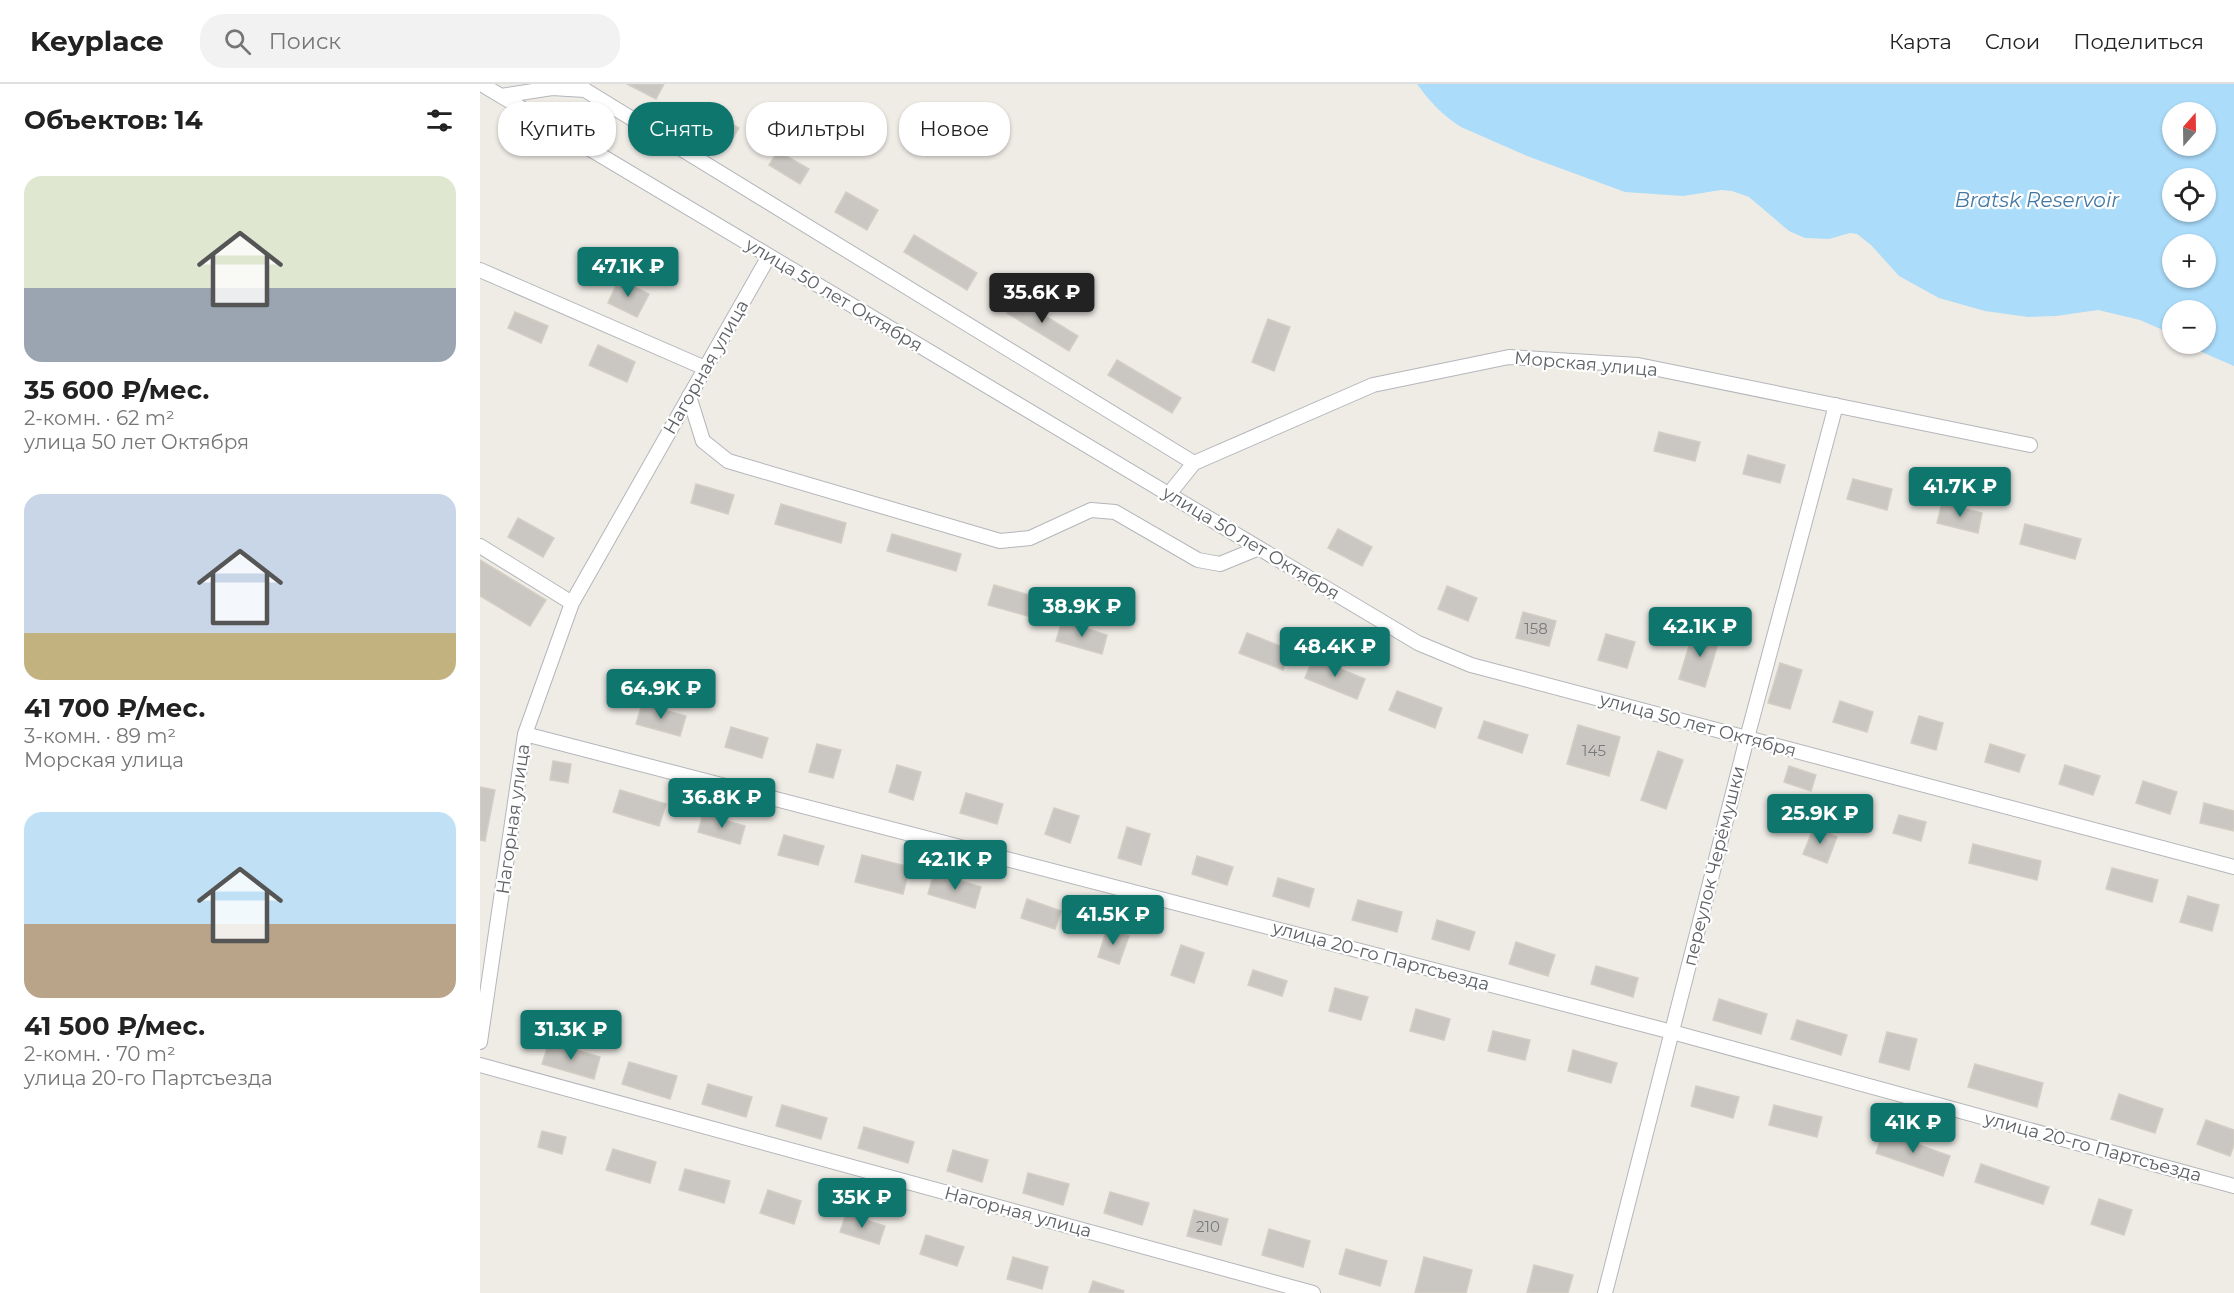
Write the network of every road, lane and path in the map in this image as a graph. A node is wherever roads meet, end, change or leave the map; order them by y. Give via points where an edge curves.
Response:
1 (481, 84) edge
2 (501, 96) junction
3 (769, 256) junction
4 (480, 270) edge
5 (705, 368) junction
6 (689, 396) junction
7 (1836, 405) junction
8 (2030, 445) dead end
9 (1194, 463) junction
10 (1169, 494) junction
11 (480, 546) edge
12 (1259, 548) junction
13 (572, 603) junction
14 (525, 734) junction
15 (1747, 738) junction
16 (2234, 867) edge
17 (1672, 1032) junction
18 (480, 1042) edge
19 (480, 1065) edge
20 (2234, 1186) edge
21 (1313, 1293) edge
22 (1605, 1293) edge

1 - 2 street, улица 50 лет Октября
2 - 3 street, улица 50 лет Октября
2 - 9 street via 552,88 585,90
3 - 5 street, Нагорная улица
3 - 10 street, улица 50 лет Октября
4 - 5 street
5 - 6 street, Нагорная улица
6 - 12 street via 703,441 728,460 1000,541 1030,538 1091,510 1115,512 1198,560 1220,564
6 - 13 street, Нагорная улица
7 - 8 street, Морская улица
7 - 9 street, Морская улица via 1638,365 1509,357 1373,385
7 - 15 street, переулок Черёмушки
9 - 10 street, Морская улица
10 - 12 street, улица 50 лет Октября
11 - 13 street
12 - 15 street, улица 50 лет Октября via 1418,643 1471,665
13 - 14 street, Нагорная улица
14 - 17 street, улица 20-го Партсъезда
14 - 18 street, Нагорная улица
15 - 16 street, улица 50 лет Октября
15 - 17 street, переулок Черёмушки
17 - 20 street, улица 20-го Партсъезда
17 - 22 street, переулок Черёмушки
19 - 21 street, Нагорная улица

